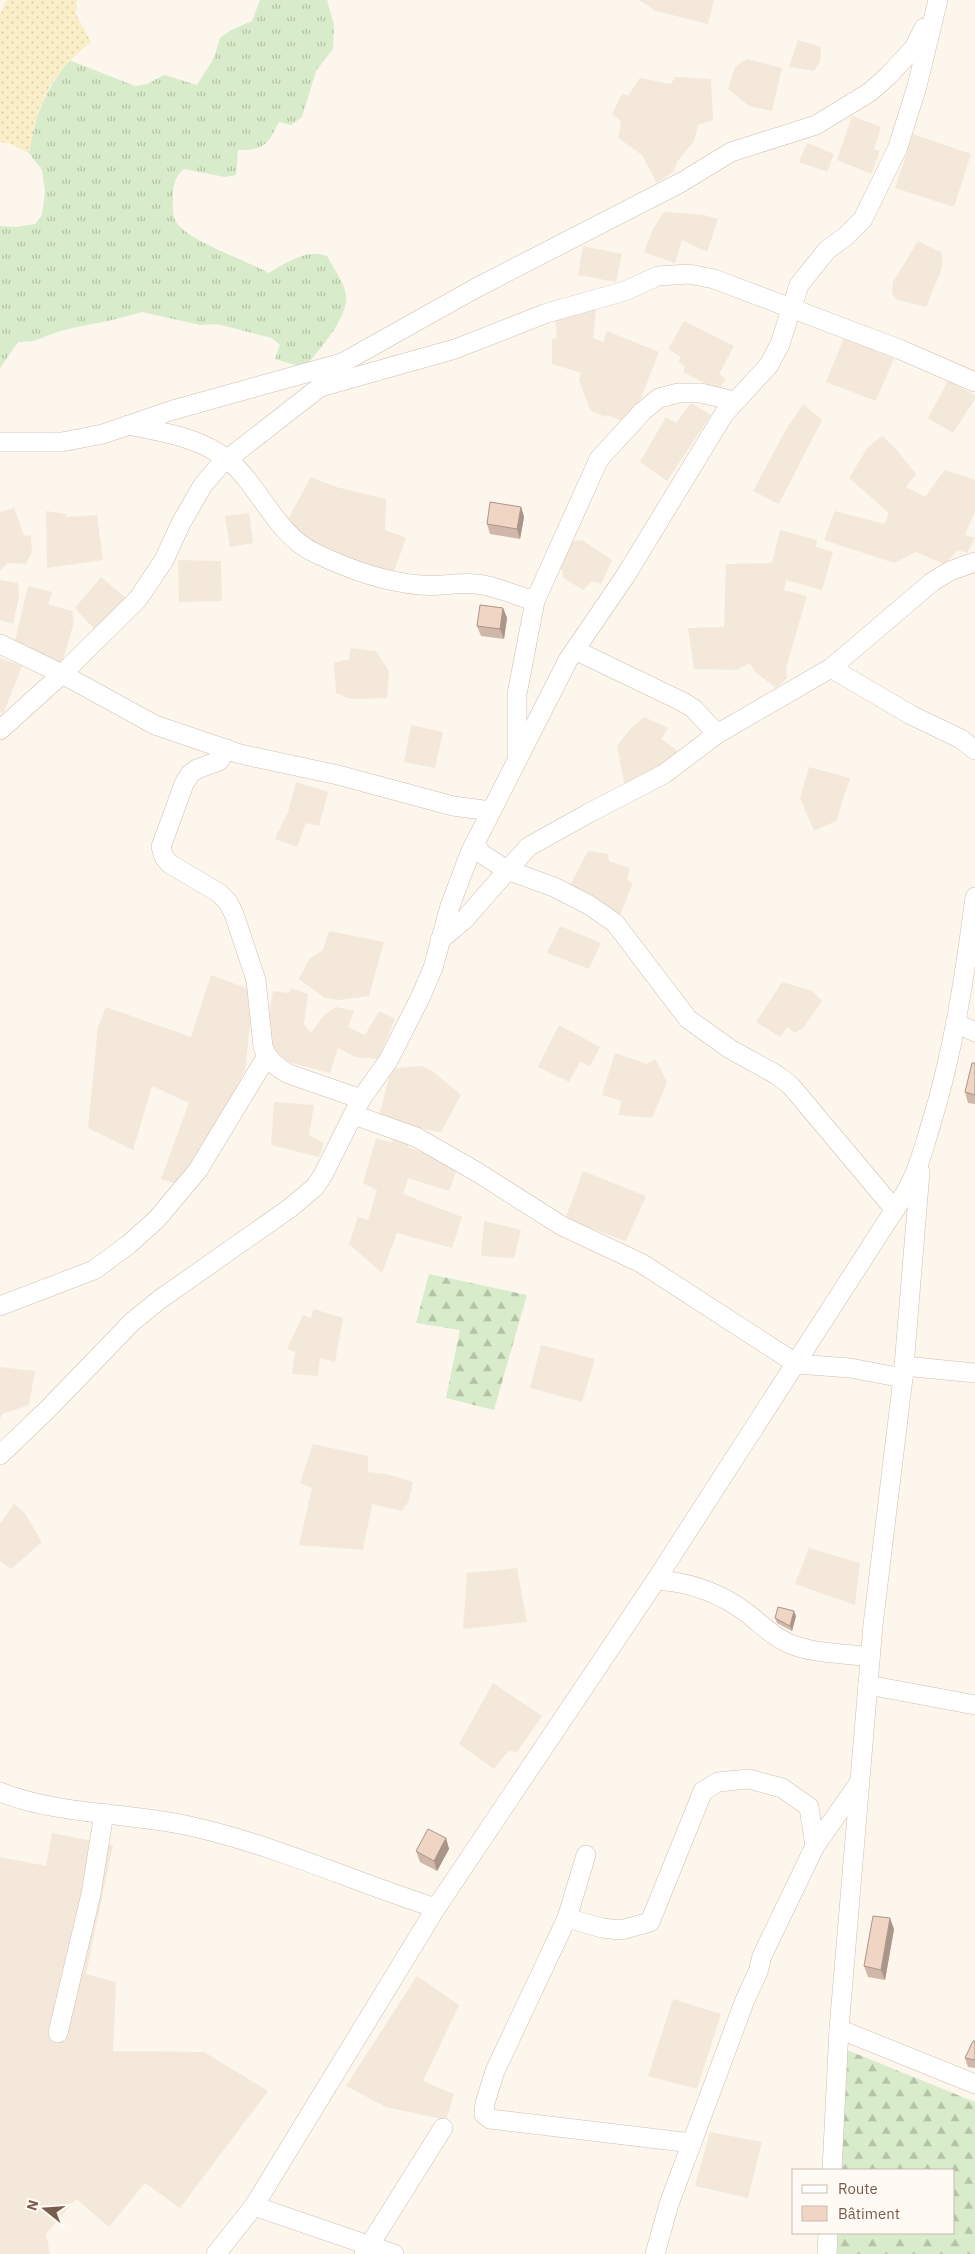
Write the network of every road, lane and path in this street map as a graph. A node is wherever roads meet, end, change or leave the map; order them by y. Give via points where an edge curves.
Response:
1 (938, 0) edge
2 (791, 310) junction
3 (342, 363) junction
4 (975, 382) edge
5 (320, 387) junction
6 (734, 401) junction
7 (128, 425) junction
8 (0, 442) edge
9 (227, 459) junction
10 (975, 562) edge
11 (535, 601) junction
12 (0, 644) edge
13 (575, 650) junction
14 (831, 668) junction
15 (62, 674) junction
16 (0, 730) edge
17 (717, 734) junction
18 (227, 749) junction
19 (975, 750) edge
20 (517, 760) junction
21 (491, 811) junction
22 (474, 844) junction
23 (507, 870) junction
24 (975, 897) edge
25 (972, 938) edge
26 (440, 940) junction
27 (956, 1023) junction
28 (975, 1032) edge
29 (267, 1056) junction
30 (358, 1107) junction
31 (922, 1156) junction
32 (895, 1210) junction
33 (0, 1306) edge
34 (796, 1364) junction
35 (903, 1372) junction
36 (975, 1372) edge
37 (0, 1455) edge
38 (656, 1580) junction
39 (870, 1657) junction
40 (868, 1685) junction
41 (975, 1704) edge
42 (859, 1783) junction
43 (0, 1792) edge
44 (104, 1813) junction
45 (815, 1846) junction
46 (586, 1855) dead end
47 (436, 1908) junction
48 (567, 1918) junction
49 (839, 2029) junction
50 (58, 2033) dead end
51 (975, 2084) edge
52 (443, 2128) dead end
53 (692, 2143) junction
54 (832, 2169) edge
55 (254, 2206) junction
56 (828, 2234) edge
57 (366, 2250) edge
58 (216, 2254) edge
59 (394, 2254) edge
60 (655, 2254) edge
61 (827, 2254) edge

1 - 2 street via 898,147 863,219 846,237 827,250 810,271 799,285
1 - 3 street via 914,48 888,76 870,92 816,125 731,152 682,182 476,288
2 - 4 street via 899,349
2 - 5 street via 714,279 689,274 658,276 625,291 547,313 455,349
2 - 6 street via 769,365
3 - 5 street
3 - 7 street
5 - 9 street
6 - 11 street via 701,393 678,393 659,398 642,411 599,459
6 - 13 street via 626,575
7 - 8 street via 62,442
7 - 9 street via 175,434
9 - 11 street via 285,530 315,553 386,581 444,586 477,584
9 - 15 street via 203,485 164,560 138,599
10 - 14 street via 932,582
11 - 20 street via 517,694
12 - 15 street
13 - 17 street via 694,708
13 - 20 street
14 - 17 street
14 - 19 street via 911,715 961,739
15 - 16 street
15 - 18 street via 155,725
17 - 23 street via 664,774 528,847
18 - 21 street via 453,806
18 - 29 street via 219,761 190,774 161,847 170,864 218,893 231,908 256,980 263,1047
20 - 21 street
21 - 22 street
22 - 23 street via 482,854
22 - 26 street
23 - 26 street via 464,920
23 - 32 street via 574,897 616,923 688,1019 791,1086
24 - 25 street
25 - 27 street
26 - 30 street via 433,968 420,998 388,1061
27 - 28 street
27 - 31 street via 938,1104
29 - 30 street via 279,1069
29 - 33 street via 198,1170 157,1219 94,1270
30 - 34 street via 478,1172 562,1226 641,1263
30 - 37 street via 332,1160 314,1187 290,1208 132,1322
31 - 32 street via 910,1186
31 - 35 street
32 - 34 street
34 - 35 street
34 - 38 street
35 - 36 street
35 - 39 street
38 - 39 street via 680,1582 718,1596 771,1634 799,1648
38 - 47 street
39 - 40 street
40 - 41 street
40 - 42 street
42 - 45 street
42 - 49 street
43 - 44 street via 71,1811
44 - 47 street via 193,1827 271,1848
44 - 50 street via 91,1894
45 - 48 street via 809,1806 782,1788 749,1779 718,1782 703,1791 650,1922 621,1930
45 - 53 street via 762,1956
46 - 48 street
47 - 55 street
48 - 53 street via 494,2071 484,2114 490,2119
49 - 51 street
49 - 54 street
52 - 57 street
53 - 60 street via 669,2204
55 - 57 street
55 - 58 street
56 - 61 street
57 - 59 street

